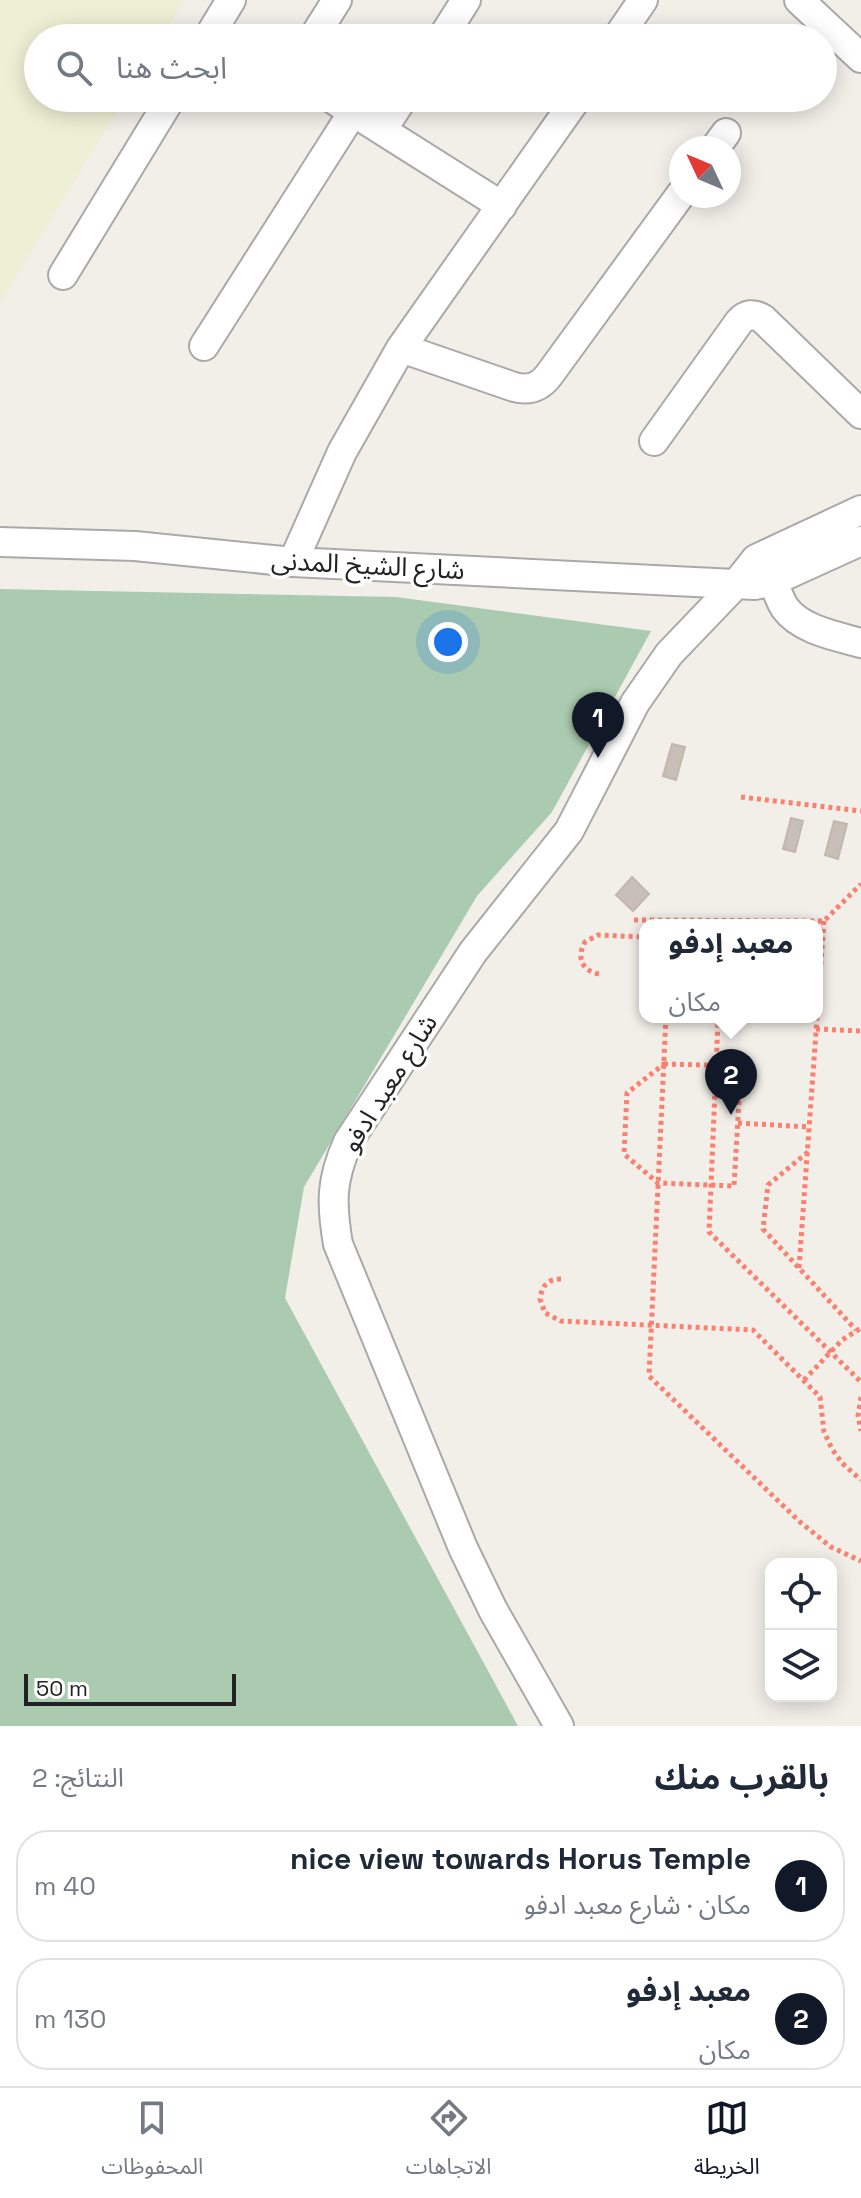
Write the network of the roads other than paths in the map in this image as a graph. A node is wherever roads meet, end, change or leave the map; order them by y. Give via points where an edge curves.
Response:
1 (231, 0) edge
2 (337, 0) edge
3 (466, 0) edge
4 (643, 0) edge
5 (799, 0) edge
6 (216, 24) edge
7 (322, 24) edge
8 (451, 24) edge
9 (627, 24) edge
10 (825, 24) edge
11 (837, 36) edge
12 (861, 58) edge
13 (162, 112) edge
14 (338, 112) edge
15 (353, 112) edge
16 (394, 112) edge
17 (567, 112) edge
18 (382, 130) junction
19 (502, 206) junction
20 (671, 208) edge
21 (63, 275) dead end
22 (204, 346) dead end
23 (401, 348) junction
24 (861, 414) edge
25 (654, 441) dead end
26 (861, 510) edge
27 (861, 541) edge
28 (0, 542) edge
29 (764, 554) junction
30 (293, 562) junction
31 (773, 581) junction
32 (737, 583) junction
33 (861, 643) edge
34 (559, 1726) edge

1 - 6 street
2 - 7 street
3 - 8 street
4 - 9 street
5 - 10 street
11 - 12 street
13 - 21 street
14 - 22 street
15 - 18 street
16 - 18 street
17 - 19 street
18 - 19 street
19 - 23 street
20 - 23 street via 537,386 522,389
23 - 30 street via 342,452
24 - 25 street via 763,319 748,315
26 - 29 street, شارع معبد ادفو
27 - 31 street
28 - 30 street, شارع الشيخ المدنى via 135,546
29 - 31 street
29 - 32 street, شارع معبد ادفو
30 - 32 street, شارع الشيخ المدنى
31 - 32 street
31 - 33 street via 785,608 797,619
32 - 34 street, شارع معبد ادفو via 688,631 635,703 569,831 473,952 348,1142 332,1190 338,1244 463,1548

